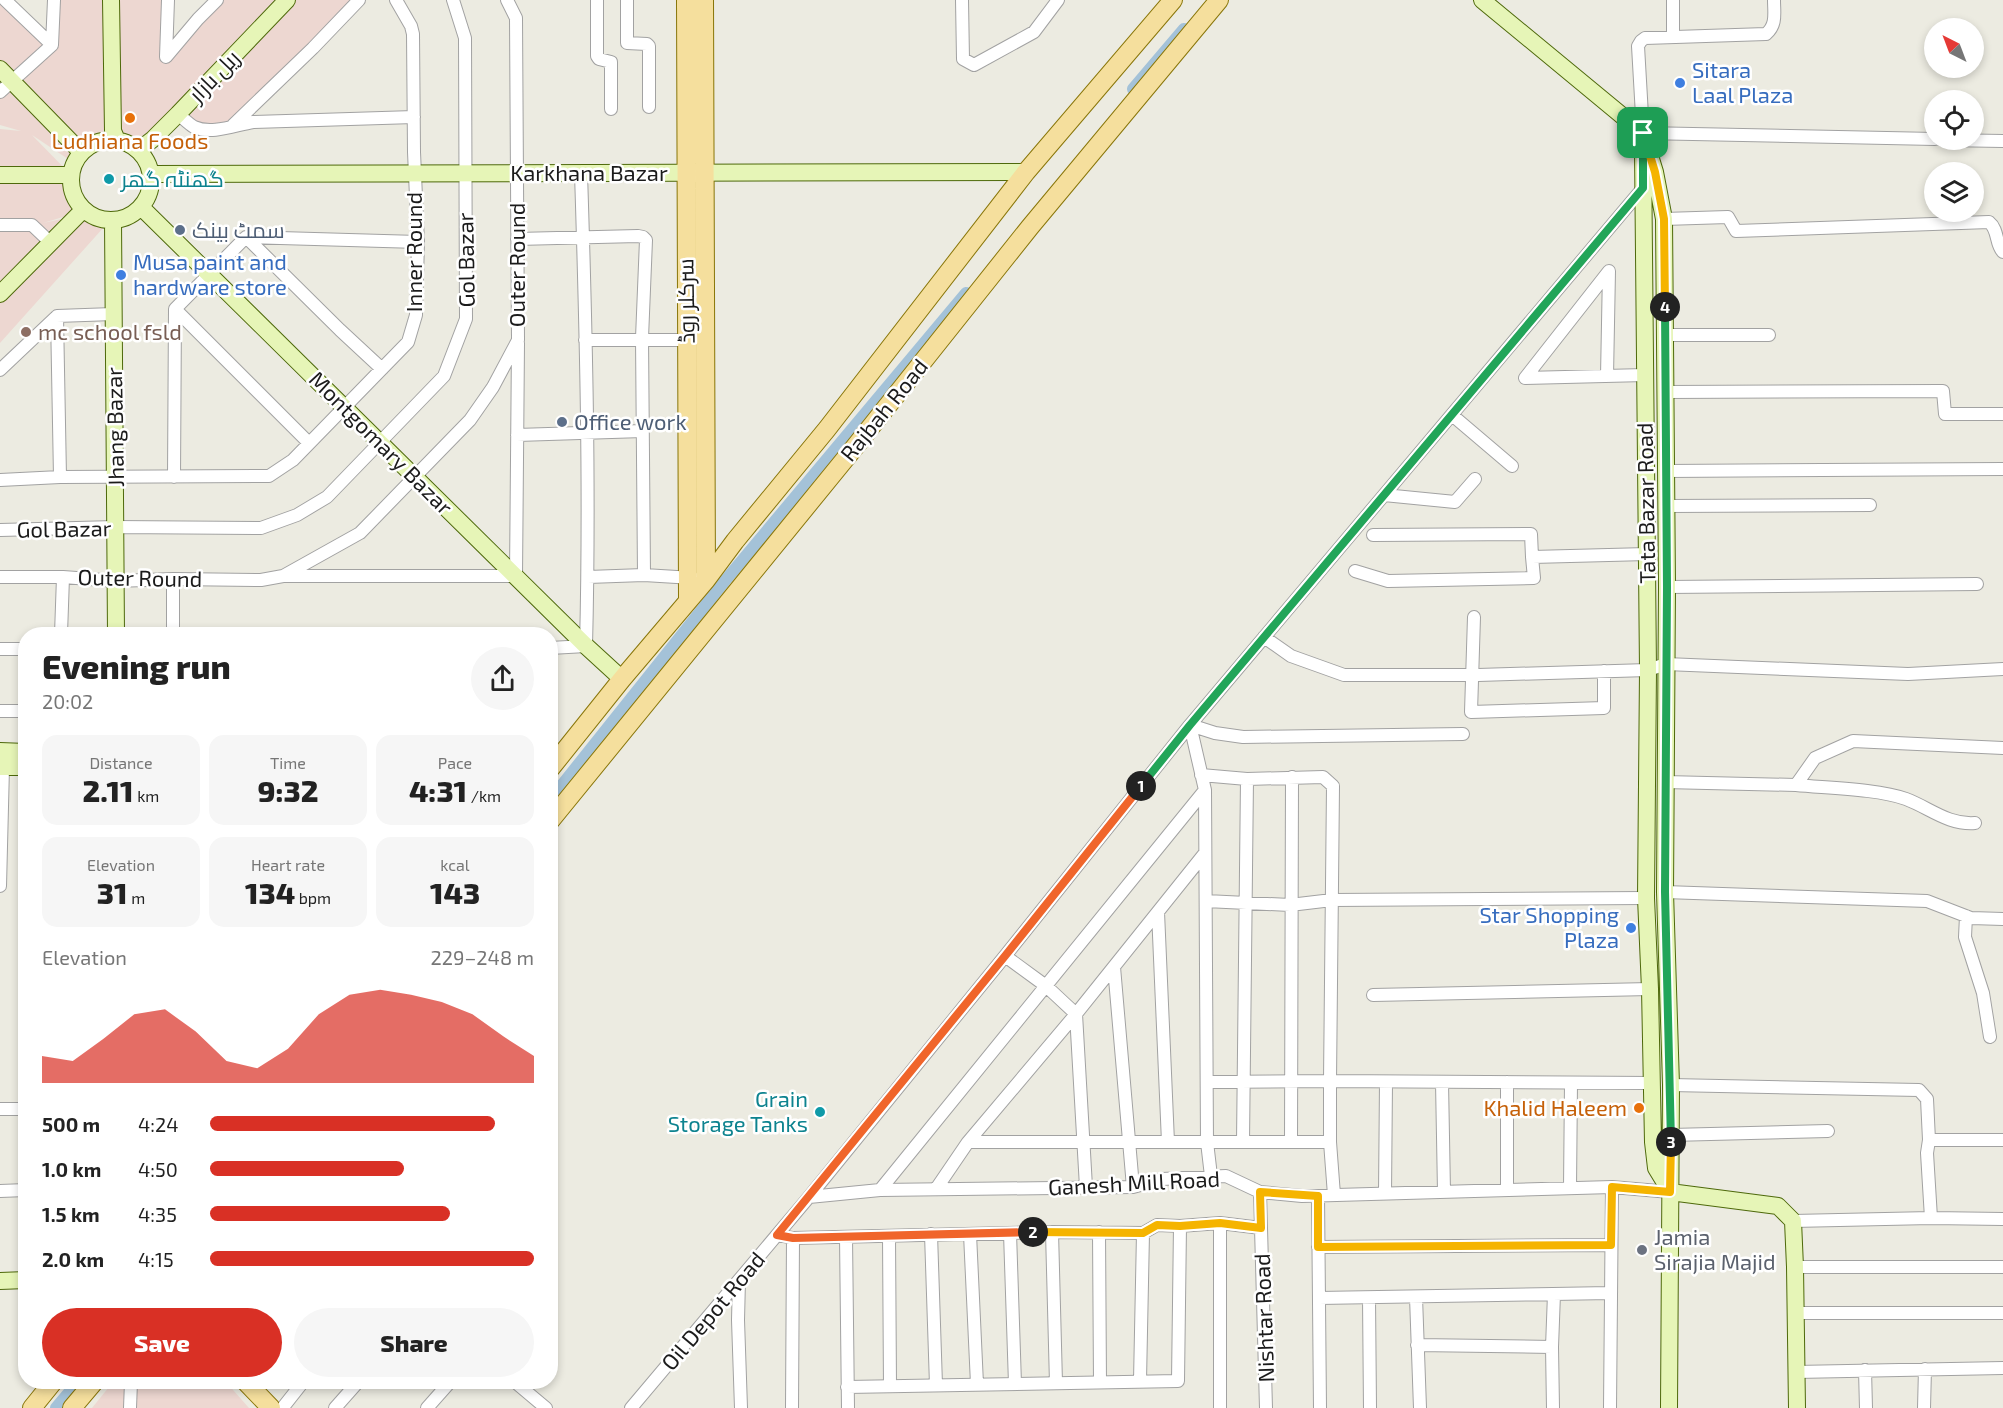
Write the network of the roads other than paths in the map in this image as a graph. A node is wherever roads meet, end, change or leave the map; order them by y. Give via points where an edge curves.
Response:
1 (5, 0) edge
2 (54, 0) edge
3 (111, 0) edge
4 (168, 0) edge
5 (217, 0) edge
6 (287, 0) edge
7 (359, 0) edge
8 (396, 0) edge
9 (453, 0) edge
10 (507, 0) edge
11 (597, 0) edge
12 (627, 0) edge
13 (686, 0) edge
14 (704, 0) edge
15 (962, 0) edge
16 (1058, 0) edge
17 (1173, 0) edge
18 (1219, 0) edge
19 (1482, 0) edge
20 (1673, 0) edge
21 (1774, 0) edge
22 (1673, 37) junction
23 (52, 45) junction
24 (4, 81) edge
25 (648, 107) dead end
26 (611, 109) dead end
27 (178, 114) junction
28 (414, 117) junction
29 (233, 125) junction
30 (1643, 133) junction
31 (1924, 139) edge
32 (117, 140) junction
33 (1984, 141) edge
34 (2003, 141) edge
35 (139, 150) junction
36 (81, 152) junction
37 (1026, 172) junction
38 (517, 173) junction
39 (581, 173) junction
40 (685, 173) junction
41 (705, 173) junction
42 (151, 174) junction
43 (414, 174) junction
44 (465, 174) junction
45 (0, 175) edge
46 (70, 176) junction
47 (1643, 188) junction
48 (141, 207) junction
49 (83, 210) junction
50 (1664, 219) junction
51 (113, 220) junction
52 (0, 225) edge
53 (246, 237) junction
54 (583, 237) junction
55 (517, 239) junction
56 (418, 242) junction
57 (51, 243) junction
58 (2003, 252) edge
59 (209, 274) junction
60 (0, 294) edge
61 (175, 309) junction
62 (113, 314) junction
63 (57, 316) junction
64 (1666, 335) junction
65 (1769, 335) dead end
66 (642, 338) junction
67 (518, 340) junction
68 (585, 340) junction
69 (687, 340) junction
70 (382, 369) junction
71 (0, 370) edge
72 (1645, 375) junction
73 (1607, 376) junction
74 (1666, 392) junction
75 (345, 407) junction
76 (2003, 414) edge
77 (1452, 415) junction
78 (829, 430) junction
79 (643, 431) junction
80 (586, 432) junction
81 (518, 435) junction
82 (380, 442) junction
83 (309, 443) junction
84 (852, 447) junction
85 (1512, 466) dead end
86 (2003, 469) edge
87 (1666, 471) junction
88 (414, 476) junction
89 (60, 477) junction
90 (115, 477) junction
91 (174, 477) junction
92 (1475, 479) dead end
93 (0, 480) edge
94 (1384, 495) junction
95 (1870, 505) dead end
96 (1666, 506) junction
97 (116, 527) junction
98 (0, 530) edge
99 (706, 530) junction
100 (1373, 535) dead end
101 (735, 541) junction
102 (1647, 554) junction
103 (1532, 557) junction
104 (1355, 571) dead end
105 (644, 575) junction
106 (63, 576) junction
107 (283, 576) junction
108 (516, 576) junction
109 (0, 577) edge
110 (588, 577) junction
111 (688, 577) junction
112 (174, 579) junction
113 (706, 580) junction
114 (116, 581) junction
115 (1977, 584) dead end
116 (1667, 587) junction
117 (688, 602) junction
118 (1474, 617) dead end
119 (61, 627) edge
120 (116, 627) edge
121 (173, 627) edge
122 (1264, 637) junction
123 (586, 646) junction
124 (558, 648) edge
125 (0, 649) edge
126 (18, 649) edge
127 (1666, 664) junction
128 (2003, 669) edge
129 (1648, 670) junction
130 (1604, 671) junction
131 (1472, 675) junction
132 (622, 679) junction
133 (0, 711) edge
134 (18, 711) edge
135 (1190, 725) junction
136 (1463, 734) dead end
137 (2003, 748) edge
138 (18, 755) edge
139 (558, 756) edge
140 (1, 762) edge
141 (18, 765) edge
142 (1201, 775) junction
143 (1292, 777) junction
144 (1247, 779) junction
145 (1665, 782) junction
146 (1796, 785) junction
147 (1205, 790) junction
148 (558, 811) edge
149 (1975, 823) dead end
150 (1205, 853) junction
151 (0, 886) edge
152 (1665, 892) junction
153 (1646, 898) junction
154 (1332, 900) junction
155 (1206, 902) junction
156 (1246, 904) junction
157 (1290, 904) junction
158 (1158, 912) junction
159 (1966, 916) junction
160 (2003, 919) edge
161 (1005, 956) junction
162 (1114, 967) junction
163 (1046, 987) junction
164 (1650, 989) junction
165 (1373, 995) dead end
166 (1076, 1014) junction
167 (1990, 1037) dead end
168 (1207, 1082) junction
169 (1330, 1082) junction
170 (1386, 1082) junction
171 (1442, 1082) junction
172 (1507, 1082) junction
173 (1244, 1083) junction
174 (1290, 1083) junction
175 (1571, 1083) junction
176 (1652, 1083) junction
177 (1671, 1085) junction
178 (0, 1109) edge
179 (18, 1109) edge
180 (1828, 1131) dead end
181 (1671, 1135) junction
182 (1929, 1140) junction
183 (2003, 1140) edge
184 (968, 1142) junction
185 (1083, 1142) junction
186 (1129, 1142) junction
187 (1168, 1142) junction
188 (1207, 1142) junction
189 (1243, 1142) junction
190 (1291, 1142) junction
191 (1330, 1142) junction
192 (1211, 1176) junction
193 (1133, 1186) junction
194 (1086, 1187) junction
195 (1612, 1187) junction
196 (1570, 1188) junction
197 (936, 1189) junction
198 (18, 1190) edge
199 (880, 1190) junction
200 (1508, 1190) junction
201 (0, 1191) edge
202 (1260, 1192) junction
203 (1444, 1192) junction
204 (1670, 1192) junction
205 (1385, 1194) junction
206 (1334, 1195) junction
207 (1318, 1196) junction
208 (809, 1197) junction
209 (1931, 1218) junction
210 (2003, 1219) edge
211 (1793, 1221) junction
212 (1220, 1223) junction
213 (1180, 1226) junction
214 (1261, 1228) junction
215 (1052, 1232) junction
216 (1099, 1232) junction
217 (1010, 1233) junction
218 (1143, 1233) junction
219 (931, 1234) junction
220 (970, 1234) junction
221 (777, 1235) junction
222 (889, 1236) junction
223 (846, 1237) junction
224 (793, 1238) junction
225 (1611, 1245) junction
226 (1318, 1247) junction
227 (1796, 1267) junction
228 (2003, 1267) edge
229 (18, 1280) edge
230 (739, 1280) junction
231 (0, 1281) edge
232 (1610, 1293) junction
233 (1554, 1294) junction
234 (1416, 1297) junction
235 (1319, 1298) junction
236 (1369, 1298) junction
237 (1795, 1313) junction
238 (2003, 1313) edge
239 (1417, 1345) junction
240 (1552, 1347) junction
241 (2003, 1368) edge
242 (1925, 1369) junction
243 (1865, 1370) junction
244 (1796, 1372) junction
245 (1140, 1381) junction
246 (1100, 1382) junction
247 (1056, 1383) junction
248 (977, 1384) junction
249 (1016, 1384) junction
250 (936, 1385) junction
251 (890, 1386) junction
252 (847, 1387) junction
253 (49, 1389) edge
254 (88, 1389) edge
255 (131, 1389) edge
256 (256, 1389) edge
257 (268, 1389) edge
258 (297, 1389) edge
259 (352, 1389) edge
260 (444, 1389) edge
261 (523, 1389) edge
262 (40, 1405) edge
263 (280, 1407) edge
264 (72, 1408) edge
265 (130, 1408) edge
266 (335, 1408) edge
267 (427, 1408) edge
268 (546, 1408) edge
269 (631, 1408) edge
270 (741, 1408) edge
271 (792, 1408) edge
272 (848, 1408) edge
273 (1220, 1408) edge
274 (1266, 1408) edge
275 (1320, 1408) edge
276 (1370, 1408) edge
277 (1420, 1408) edge
278 (1553, 1408) edge
279 (1610, 1408) edge
280 (1669, 1408) edge
281 (1797, 1408) edge
282 (1866, 1408) edge
283 (1924, 1408) edge

1 - 23 street
2 - 23 street
3 - 32 street via 112,131
4 - 5 street via 166,57
6 - 27 street, ریل بازار
7 - 29 street
8 - 28 street, Inner Round via 413,34
9 - 44 street, Gol Bazar via 465,38
10 - 38 street, Outer Round via 516,18
11 - 26 street via 597,56 610,62
12 - 25 street via 627,43 649,46
13 - 40 main road, سرکلر روڈ
14 - 41 main road
15 - 16 street via 963,59 974,65 1034,32
17 - 37 main road, Rajbah Road
18 - 84 main road, Rajbah Road
19 - 30 street
20 - 22 street
21 - 22 street, Tata Bazar Road via 1774,22 1766,34
22 - 30 street, Tata Bazar Road via 1645,38 1638,46
23 - 24 street
24 - 36 street
27 - 29 street via 195,127 223,129
27 - 35 street, ریل بازار
28 - 29 street
28 - 43 street, Inner Round
30 - 31 street
30 - 47 street, Tata Bazar Road
30 - 50 street, Tata Bazar Road
32 - 35 street
32 - 36 street via 92,144
33 - 34 street
35 - 42 street
36 - 46 street
37 - 41 street, Karkhana Bazar
37 - 78 main road, Rajbah Road
38 - 39 street, Karkhana Bazar
38 - 44 street, Karkhana Bazar
38 - 55 street, Outer Round
39 - 40 street, Karkhana Bazar
39 - 54 street
40 - 41 street, Karkhana Bazar
40 - 69 main road, سرکلر روڈ
41 - 99 main road
42 - 43 street, Karkhana Bazar
42 - 48 street via 150,189
43 - 44 street, Karkhana Bazar
43 - 56 street, Inner Round
44 - 82 street, Gol Bazar via 466,320 444,376
45 - 46 street
46 - 49 street via 71,188
47 - 72 street, Tata Bazar Road
47 - 77 street, Oil Depot Road
48 - 51 street
48 - 59 street, Montgomary Bazar
49 - 51 street via 102,220
49 - 57 street
50 - 58 street via 1728,217 1737,231 1989,222
50 - 64 street, Tata Bazar Road
51 - 62 street, Jhang Bazar
52 - 57 street via 32,225
53 - 56 street
53 - 59 street
53 - 70 street
54 - 55 street
54 - 66 street via 638,236 646,240
54 - 68 street
55 - 67 street, Outer Round
56 - 70 street, Inner Round via 416,315 408,342
57 - 60 street
59 - 61 street
59 - 75 street, Montgomary Bazar
61 - 83 street
61 - 91 street
62 - 63 street
62 - 90 street, Jhang Bazar
63 - 71 street
63 - 89 street
64 - 65 street
64 - 74 street, Tata Bazar Road
66 - 68 street
66 - 69 street
66 - 79 street
67 - 81 street
67 - 88 street, Outer Round via 470,420
68 - 80 street
69 - 111 main road, سرکلر روڈ
70 - 75 street, Inner Round
72 - 73 street
72 - 102 street, Tata Bazar Road
73 - 73 street via 1525,378 1609,271 1609,294
74 - 76 street via 1943,391 1945,414
74 - 87 street, Tata Bazar Road
75 - 82 street, Montgomary Bazar
75 - 83 street, Inner Round
77 - 85 street
77 - 94 street, Oil Depot Road
78 - 84 main road
78 - 101 main road, Rajbah Road
79 - 80 street
79 - 105 street
80 - 81 street
80 - 110 street
81 - 108 street
82 - 88 street, Montgomary Bazar
82 - 97 street, Gol Bazar via 327,496 297,515 261,528
83 - 91 street, Inner Round via 269,476
84 - 148 main road, Rajbah Road
86 - 87 street
87 - 96 street, Tata Bazar Road
88 - 107 street, Outer Round via 360,533
88 - 108 street, Montgomary Bazar
89 - 90 street, Inner Round
89 - 93 street, Inner Round
90 - 91 street, Inner Round
90 - 97 street, Jhang Bazar
92 - 94 street via 1455,502
94 - 122 street, Oil Depot Road
95 - 96 street
96 - 116 street, Tata Bazar Road
97 - 98 street, Gol Bazar
97 - 114 street, Jhang Bazar
99 - 101 main road
99 - 113 main road
100 - 103 street via 1531,534
101 - 113 main road, Rajbah Road
102 - 103 street
102 - 129 street, Tata Bazar Road
103 - 104 street via 1534,578 1388,581
105 - 110 street
105 - 111 street
106 - 109 street, Outer Round
106 - 114 street, Outer Round
106 - 119 street
107 - 108 street
107 - 112 street, Outer Round via 261,580
108 - 123 street, Montgomary Bazar
110 - 123 street
111 - 113 street
111 - 117 main road, سرکلر روڈ
112 - 114 street, Outer Round
112 - 121 street
113 - 117 main road, Rajbah Road
114 - 120 street, Jhang Bazar
115 - 116 street
116 - 127 street, Tata Bazar Road
117 - 132 main road, Rajbah Road
118 - 131 street
122 - 131 street via 1291,656 1344,675
122 - 135 street, Oil Depot Road
123 - 124 street
123 - 132 street, Montgomary Bazar
125 - 126 street
127 - 128 street via 1908,674
127 - 129 street
127 - 145 street, Tata Bazar Road
129 - 130 street
129 - 153 street, Tata Bazar Road
130 - 131 street
130 - 131 street via 1604,708 1471,712
132 - 139 main road, Rajbah Road
133 - 134 street
135 - 136 street via 1243,737
135 - 142 street
135 - 161 street, Oil Depot Road
137 - 146 street via 1853,741 1815,758
138 - 140 street
140 - 141 street
140 - 151 street
142 - 144 street
142 - 147 street
143 - 144 street
143 - 154 street via 1323,777 1333,786
143 - 157 street
144 - 156 street
145 - 146 street
145 - 152 street, Tata Bazar Road
146 - 149 street via 1906,799 1941,817
147 - 150 street
147 - 163 street
150 - 155 street
150 - 158 street
152 - 159 street via 1928,902
152 - 177 street, Tata Bazar Road
153 - 154 street
153 - 164 street, Tata Bazar Road
154 - 157 street
154 - 169 street
155 - 156 street
155 - 168 street
156 - 157 street
156 - 173 street
157 - 174 street
158 - 162 street
158 - 187 street
159 - 160 street
159 - 167 street via 1965,937 1983,993
161 - 163 street
161 - 208 street, Oil Depot Road
162 - 166 street
162 - 186 street
163 - 166 street
163 - 199 street
164 - 165 street
164 - 176 street, Tata Bazar Road
166 - 184 street
166 - 185 street
168 - 173 street
168 - 188 street
169 - 170 street
169 - 174 street
169 - 191 street
170 - 171 street
170 - 205 street
171 - 172 street
171 - 203 street
172 - 175 street
172 - 200 street
173 - 174 street
173 - 189 street
174 - 190 street
175 - 176 street
175 - 196 street
176 - 204 street, Tata Bazar Road via 1656,1168
177 - 181 street, Tata Bazar Road
177 - 182 street via 1919,1090 1927,1099
178 - 179 street
180 - 181 street
181 - 204 street, Tata Bazar Road
182 - 183 street
182 - 209 street
184 - 185 street
184 - 197 street
185 - 186 street
185 - 194 street
186 - 187 street
186 - 193 street
187 - 188 street
188 - 189 street
188 - 192 street
189 - 190 street
190 - 191 street
191 - 206 street
192 - 193 street, Ganesh Mill Road via 1162,1179
192 - 202 street, Ganesh Mill Road via 1226,1176
193 - 194 street, Ganesh Mill Road
194 - 197 street, Ganesh Mill Road
195 - 196 street, Ganesh Mill Road
195 - 204 street, Ganesh Mill Road
195 - 225 street
196 - 200 street, Ganesh Mill Road
197 - 199 street, Ganesh Mill Road
198 - 201 street
199 - 208 street, Ganesh Mill Road
200 - 203 street, Ganesh Mill Road
202 - 207 street, Ganesh Mill Road
202 - 214 street, Nishtar Road
203 - 205 street, Ganesh Mill Road
204 - 211 street via 1778,1206
204 - 280 street, Tata Bazar Road
205 - 206 street, Ganesh Mill Road
206 - 207 street, Ganesh Mill Road
207 - 226 street
208 - 221 street, Oil Depot Road
209 - 210 street
209 - 211 street
211 - 227 street
212 - 213 street
212 - 214 street
212 - 273 street
213 - 218 street via 1157,1225
213 - 245 street via 1178,1381
214 - 274 street, Nishtar Road
215 - 216 street
215 - 217 street
215 - 247 street
216 - 218 street
216 - 246 street
217 - 220 street
217 - 249 street
218 - 245 street
219 - 220 street
219 - 222 street
219 - 250 street
220 - 248 street
221 - 224 street
221 - 230 street, Oil Depot Road
222 - 223 street
222 - 251 street
223 - 224 street
223 - 252 street
224 - 271 street
225 - 226 street
225 - 232 street
226 - 235 street
227 - 228 street
227 - 237 street
229 - 231 street
230 - 269 street, Oil Depot Road
230 - 270 street
232 - 233 street
232 - 279 street
233 - 234 street
233 - 240 street
234 - 236 street
234 - 239 street
235 - 236 street
235 - 275 street
236 - 276 street
237 - 238 street
237 - 244 street
239 - 240 street
239 - 277 street
240 - 278 street
241 - 242 street
242 - 243 street
242 - 283 street
243 - 244 street
243 - 282 street
244 - 281 street
245 - 246 street
246 - 247 street
247 - 249 street
248 - 249 street
248 - 250 street
250 - 251 street
251 - 252 street
252 - 272 street
253 - 262 main road
254 - 264 main road
255 - 265 street
256 - 263 main road
257 - 263 main road
258 - 263 street
259 - 266 street
260 - 267 street
261 - 268 street

